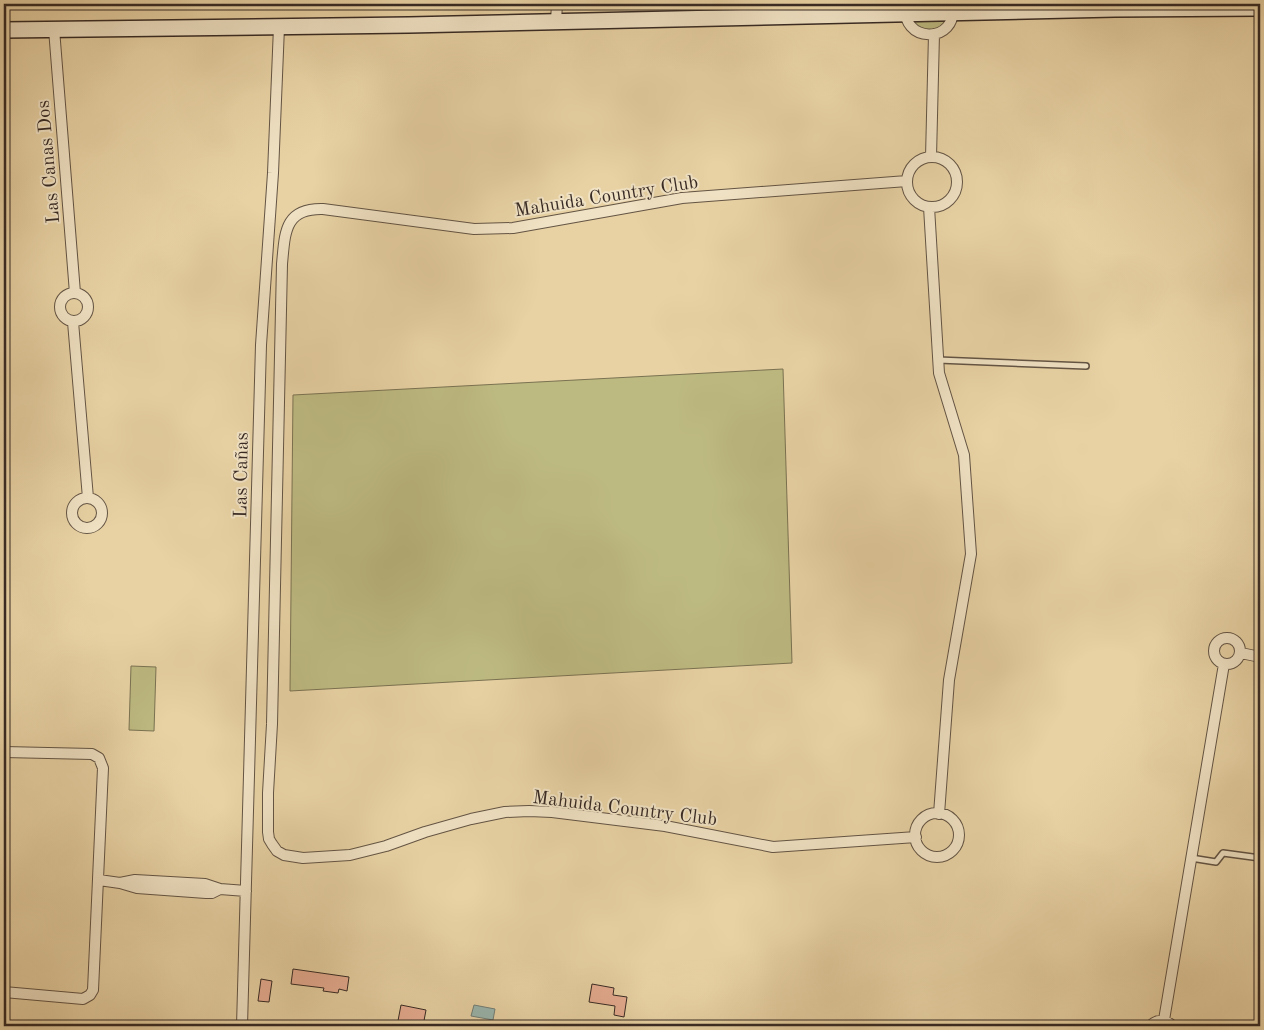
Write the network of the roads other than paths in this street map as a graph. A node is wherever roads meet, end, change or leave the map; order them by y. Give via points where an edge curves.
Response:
1 (556, 4) edge
2 (952, 8) edge
3 (1260, 8) edge
4 (906, 9) edge
5 (556, 21) junction
6 (279, 27) junction
7 (54, 29) junction
8 (4, 30) edge
9 (934, 34) junction
10 (931, 157) junction
11 (907, 181) junction
12 (929, 207) junction
13 (75, 293) junction
14 (73, 322) junction
15 (938, 360) junction
16 (1086, 366) dead end
17 (88, 498) dead end
18 (1241, 654) junction
19 (1260, 657) edge
20 (1224, 664) junction
21 (4, 752) edge
22 (939, 814) junction
23 (916, 837) junction
24 (1191, 858) junction
25 (1260, 858) edge
26 (99, 880) junction
27 (246, 891) junction
28 (4, 992) edge
29 (1168, 1023) edge
30 (242, 1026) edge
31 (1150, 1026) edge

1 - 5 street
2 - 3 street
2 - 4 street
2 - 9 street via 947,26
4 - 5 street
4 - 9 street via 912,28
5 - 6 street
6 - 7 street
6 - 27 street, Las Cañas via 261,344
7 - 8 street
7 - 13 street, Las Canas Dos
9 - 10 street
10 - 11 street via 918,162
10 - 12 street via 952,166 956,172 957,188 950,201
11 - 12 street via 915,201
11 - 23 street, Mahuida Country Club via 682,198 513,228 474,229 311,208 296,214 284,240 282,264 268,793 269,839 277,851 302,858 350,855 471,819 529,811 665,826 773,847
12 - 15 street
13 - 14 street via 62,299 60,309 64,318
13 - 14 street via 84,296 89,308 82,320
14 - 17 street
15 - 16 lane
15 - 22 street via 964,455 971,554 949,680
18 - 19 street
18 - 20 street via 1233,663
18 - 20 street via 1237,641 1229,637 1220,639 1214,646 1215,655
20 - 24 street
21 - 26 street via 88,754 99,758 103,768
22 - 23 street via 927,816 920,822
22 - 23 street via 954,821 958,830 959,837 952,852 936,857 927,855 917,844
24 - 25 lane via 1216,862 1223,853
24 - 29 street
26 - 27 street via 204,884
26 - 28 street via 94,987 90,995 79,998
27 - 30 street, Las Cañas
29 - 31 street via 1155,1022

